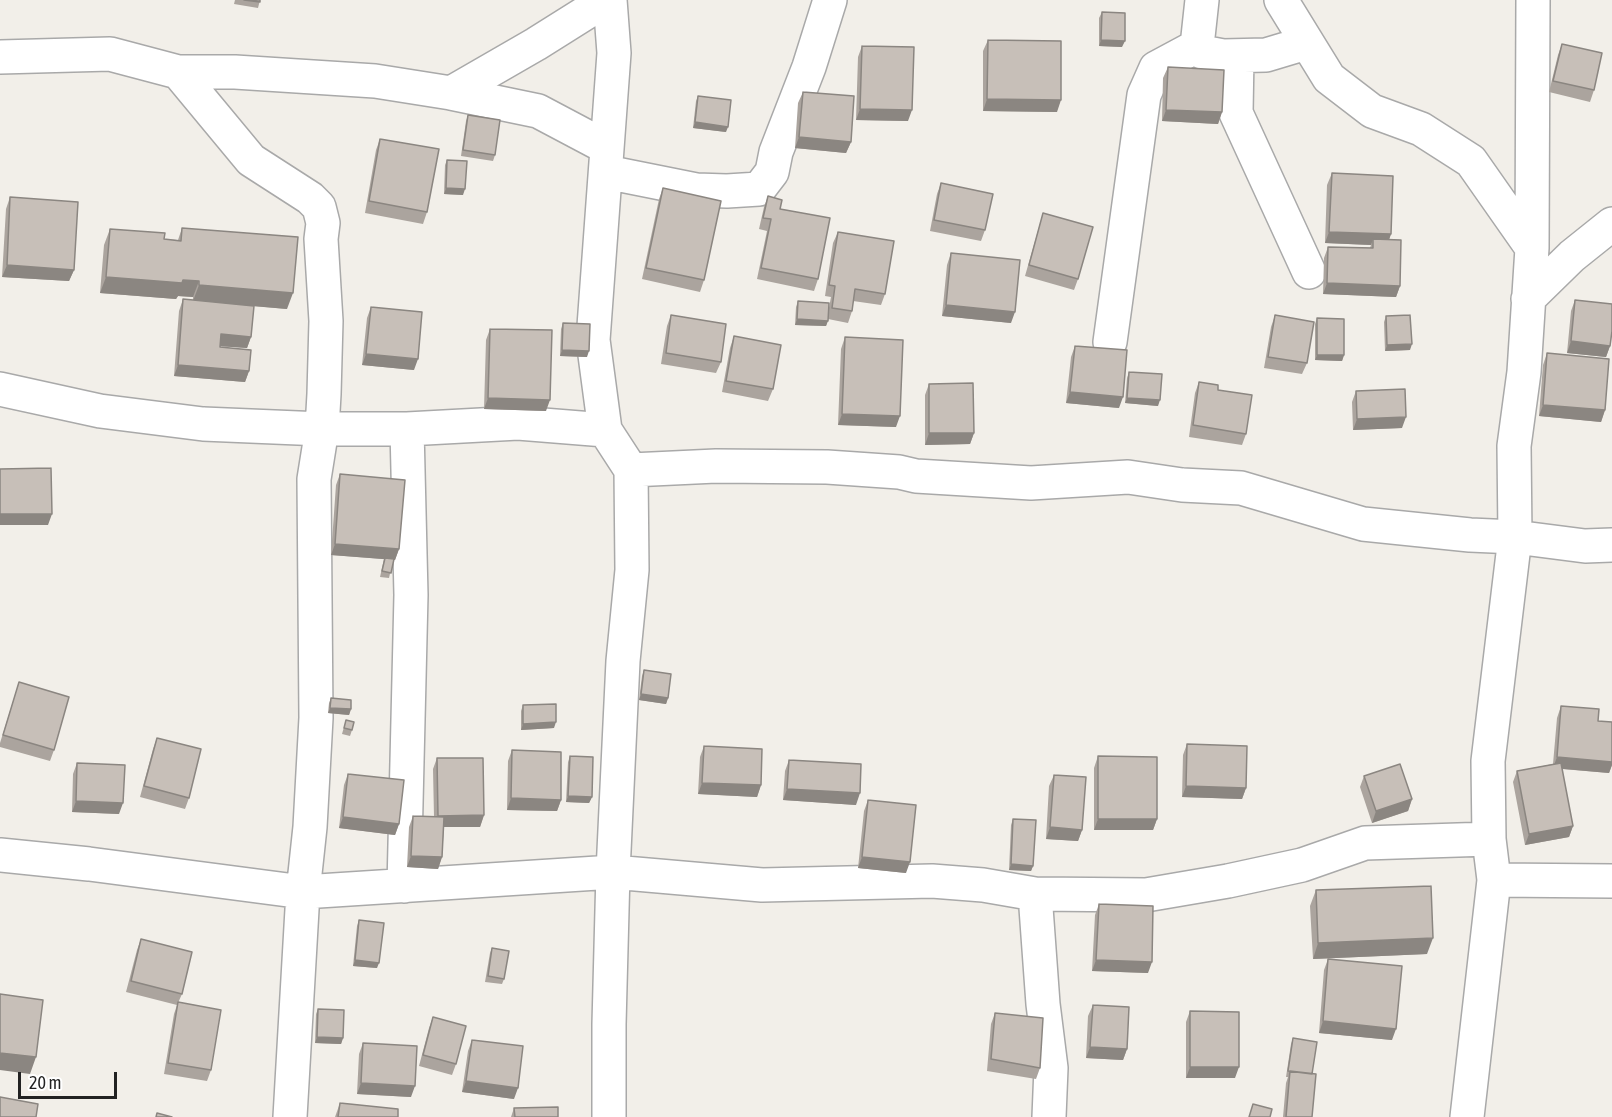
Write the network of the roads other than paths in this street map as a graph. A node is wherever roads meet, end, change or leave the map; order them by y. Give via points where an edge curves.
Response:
1 (606, 0) edge
2 (610, 0) edge
3 (831, 0) edge
4 (1202, 0) edge
5 (1281, 0) edge
6 (1533, 0) edge
7 (1306, 44) junction
8 (1197, 46) junction
9 (1237, 56) junction
10 (0, 57) edge
11 (178, 72) junction
12 (451, 93) junction
13 (606, 160) junction
14 (1612, 224) edge
15 (1532, 248) junction
16 (1309, 272) dead end
17 (1528, 298) junction
18 (1110, 342) dead end
19 (0, 389) edge
20 (322, 429) junction
21 (407, 429) junction
22 (605, 430) junction
23 (631, 470) junction
24 (1515, 537) junction
25 (1612, 545) edge
26 (1489, 839) junction
27 (0, 855) edge
28 (612, 872) junction
29 (1494, 880) junction
30 (1612, 880) edge
31 (405, 886) junction
32 (303, 892) junction
33 (1035, 894) junction
34 (290, 1117) edge
35 (609, 1117) edge
36 (1049, 1117) edge
37 (1467, 1117) edge

1 - 12 street
2 - 13 street via 614,53
3 - 13 street via 772,172 759,189 696,190
4 - 8 street
5 - 7 street
6 - 15 street
7 - 9 street via 1266,55
7 - 15 street via 1329,78 1372,111 1421,129 1471,161
8 - 9 street via 1202,52
8 - 18 street via 1156,68 1144,95
9 - 16 street via 1236,113
10 - 11 street via 110,54
11 - 12 street via 375,81
11 - 20 street via 250,159 319,207 323,223 326,321
12 - 13 street via 538,111
13 - 22 street via 593,340
14 - 17 street
15 - 17 street
17 - 24 street via 1514,446
19 - 20 street via 100,411 203,424
20 - 21 street
20 - 32 street via 314,479 316,718
21 - 22 street via 518,423
21 - 31 street via 411,595
22 - 23 street
23 - 24 street via 827,467 1031,483 1128,477 1241,489 1363,524
23 - 28 street via 632,570
24 - 25 street via 1585,546
24 - 26 street via 1488,761
26 - 29 street
26 - 33 street via 1365,843 1302,865 1146,895
27 - 32 street
28 - 31 street
28 - 33 street via 762,885 932,881
28 - 35 street
29 - 30 street
29 - 37 street
31 - 32 street
32 - 34 street
33 - 36 street via 1051,1068

